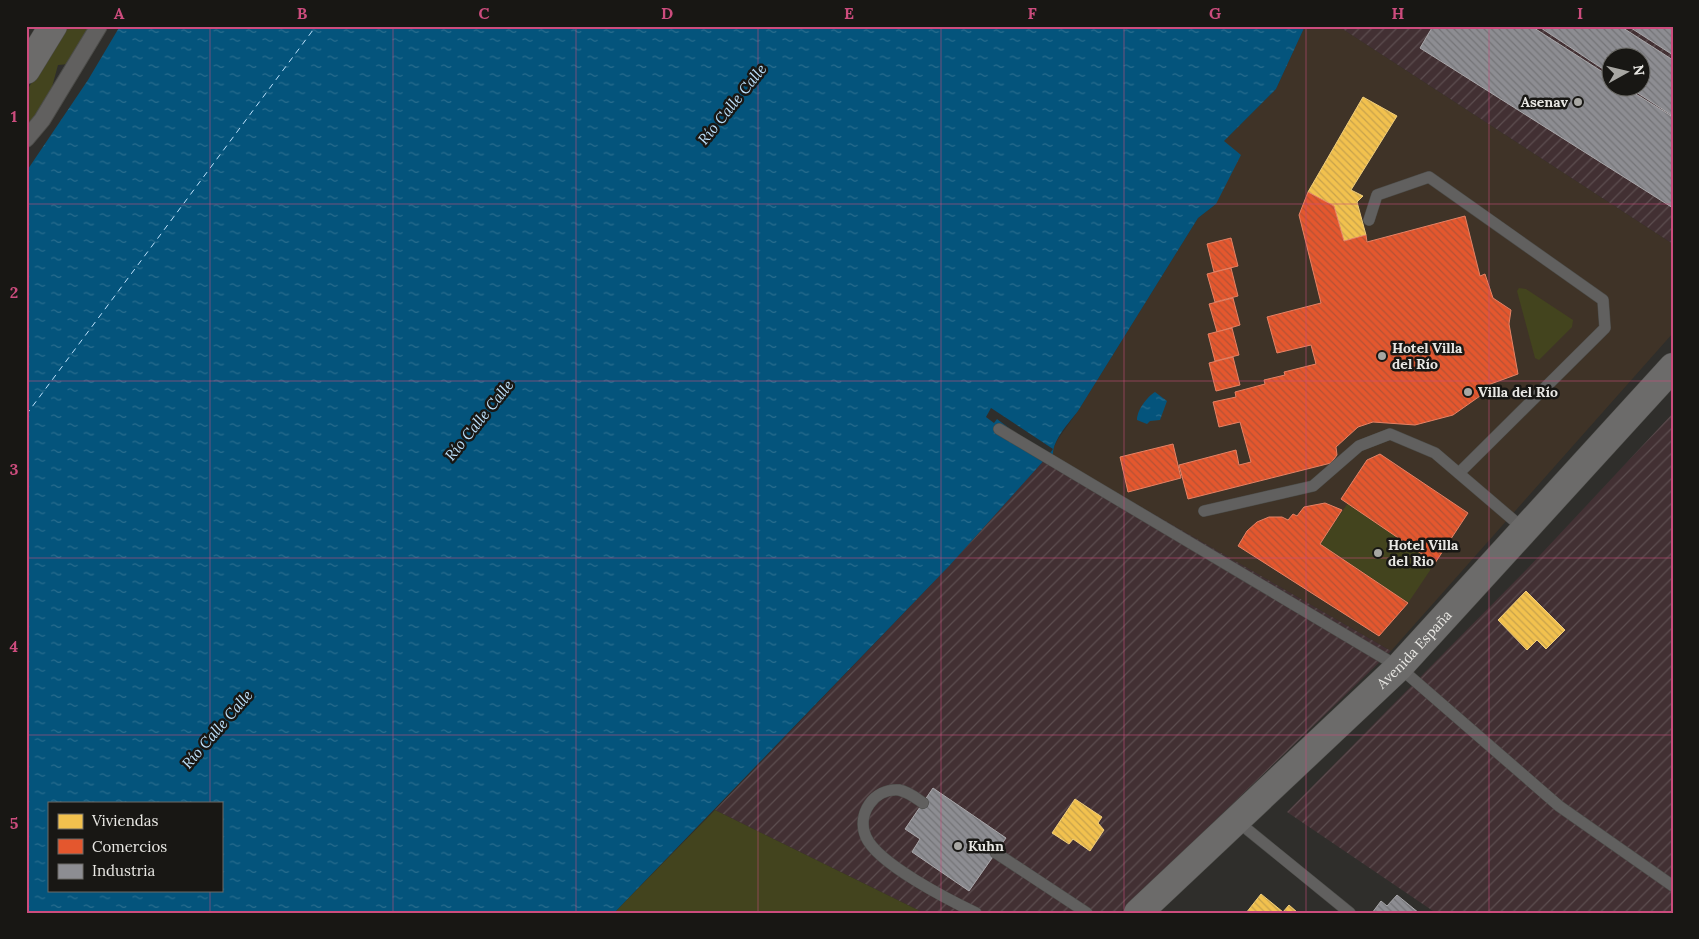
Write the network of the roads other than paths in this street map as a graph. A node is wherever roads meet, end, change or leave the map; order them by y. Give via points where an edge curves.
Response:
1 (53, 26) edge
2 (99, 26) edge
3 (26, 70) edge
4 (26, 139) edge
5 (1369, 220) dead end
6 (1673, 367) edge
7 (999, 429) dead end
8 (1459, 473) junction
9 (1204, 511) dead end
10 (1525, 530) junction
11 (1399, 667) junction
12 (923, 803) dead end
13 (1237, 821) junction
14 (996, 853) dead end
15 (1673, 886) edge
16 (976, 913) edge
17 (1087, 913) edge
18 (1138, 913) edge
19 (1350, 913) edge

1 - 3 main road
2 - 4 street via 42,120
5 - 8 lane via 1377,195 1429,177 1603,300 1605,328
6 - 10 main road, Avenida España
7 - 11 lane
8 - 9 lane via 1435,453 1390,434 1359,446 1313,486
8 - 10 lane
10 - 11 main road, Avenida España
11 - 13 main road, Avenida España
11 - 15 lane via 1559,806
12 - 16 lane via 900,790 880,794 872,800 863,818 866,838 913,878
13 - 18 main road, Avenida España
13 - 19 lane
14 - 17 lane

